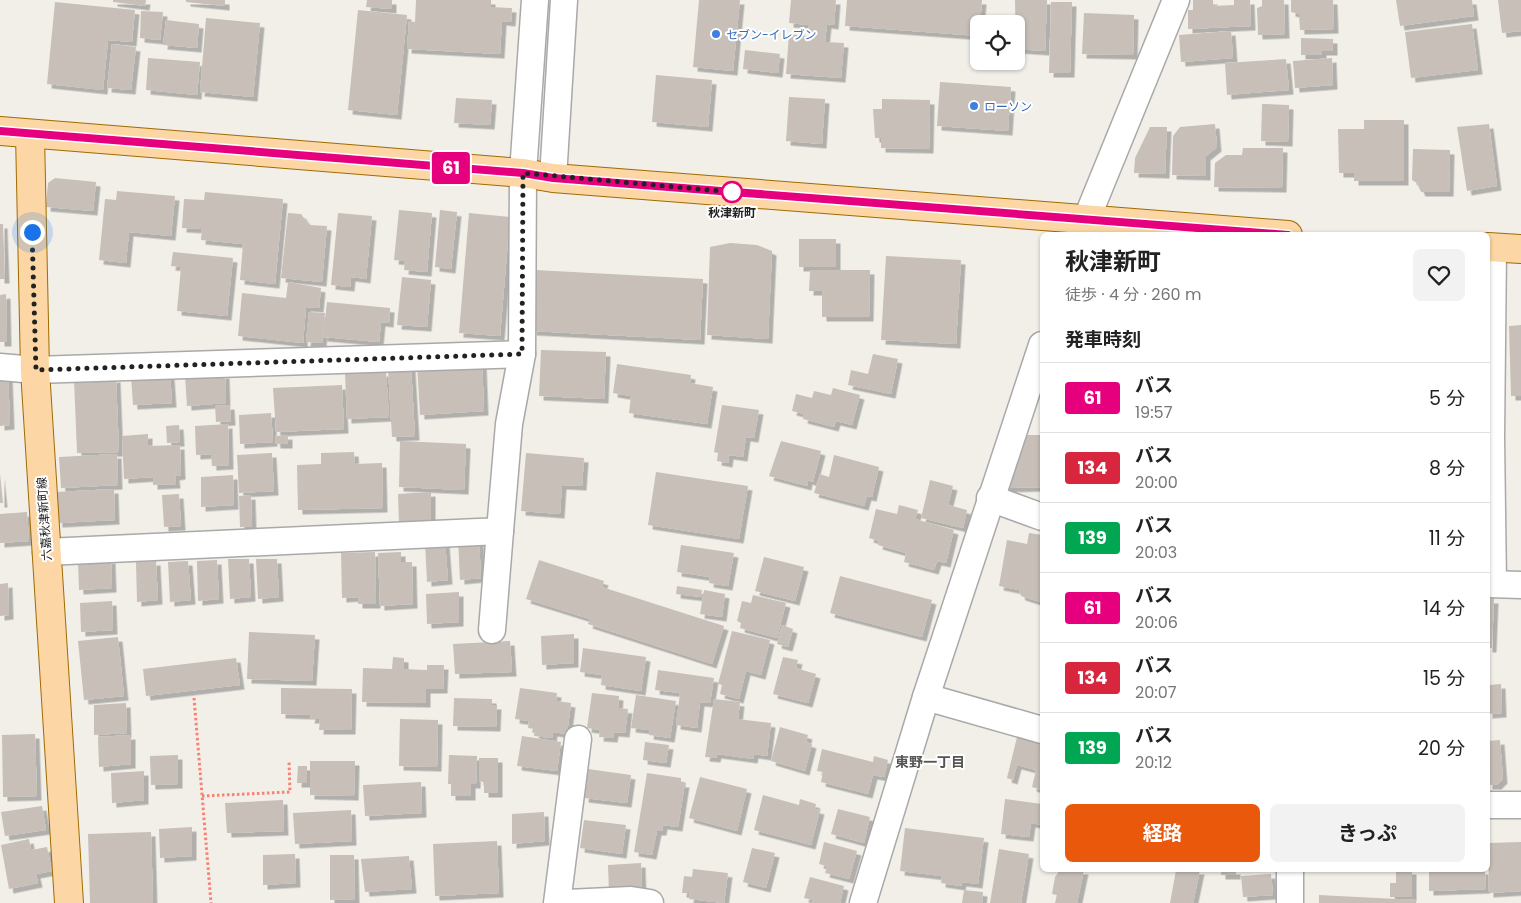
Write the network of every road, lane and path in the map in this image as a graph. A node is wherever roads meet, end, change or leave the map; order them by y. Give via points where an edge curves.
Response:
1 (535, 0) edge
2 (564, 0) edge
3 (1176, 0) edge
4 (0, 131) edge
5 (30, 134) junction
6 (523, 173) junction
7 (553, 178) junction
8 (1083, 227) edge
9 (1211, 232) edge
10 (1490, 248) edge
11 (1521, 249) edge
12 (522, 354) junction
13 (1040, 357) edge
14 (0, 367) edge
15 (36, 370) junction
16 (1032, 407) edge
17 (990, 498) junction
18 (1040, 517) edge
19 (500, 532) junction
20 (46, 552) junction
21 (1490, 584) edge
22 (1521, 585) edge
23 (492, 630) dead end
24 (926, 697) junction
25 (194, 698) dead end
26 (1040, 729) edge
27 (578, 739) dead end
28 (289, 761) dead end
29 (202, 796) junction
30 (1490, 804) edge
31 (1521, 805) edge
32 (1290, 872) edge
33 (69, 903) edge
34 (211, 903) edge
35 (557, 903) edge
36 (566, 903) edge
37 (650, 903) edge
38 (863, 903) edge
39 (1290, 903) edge

1 - 6 street
2 - 7 street
3 - 8 street
4 - 5 main road
5 - 6 main road
5 - 15 main road, 六嘉秋津新町線
6 - 7 main road
6 - 12 street
7 - 8 main road
8 - 9 main road
10 - 11 main road
12 - 15 street
12 - 19 street via 509,424
13 - 16 street
14 - 15 street
15 - 20 main road, 六嘉秋津新町線
16 - 17 street
17 - 18 street
17 - 24 street
19 - 20 street
19 - 23 street
20 - 33 main road, 六嘉秋津新町線
21 - 22 street
24 - 26 street
24 - 38 street
25 - 29 path
27 - 35 street
28 - 29 path via 290,792
29 - 34 path
30 - 31 street
32 - 39 street
36 - 37 street via 631,900

